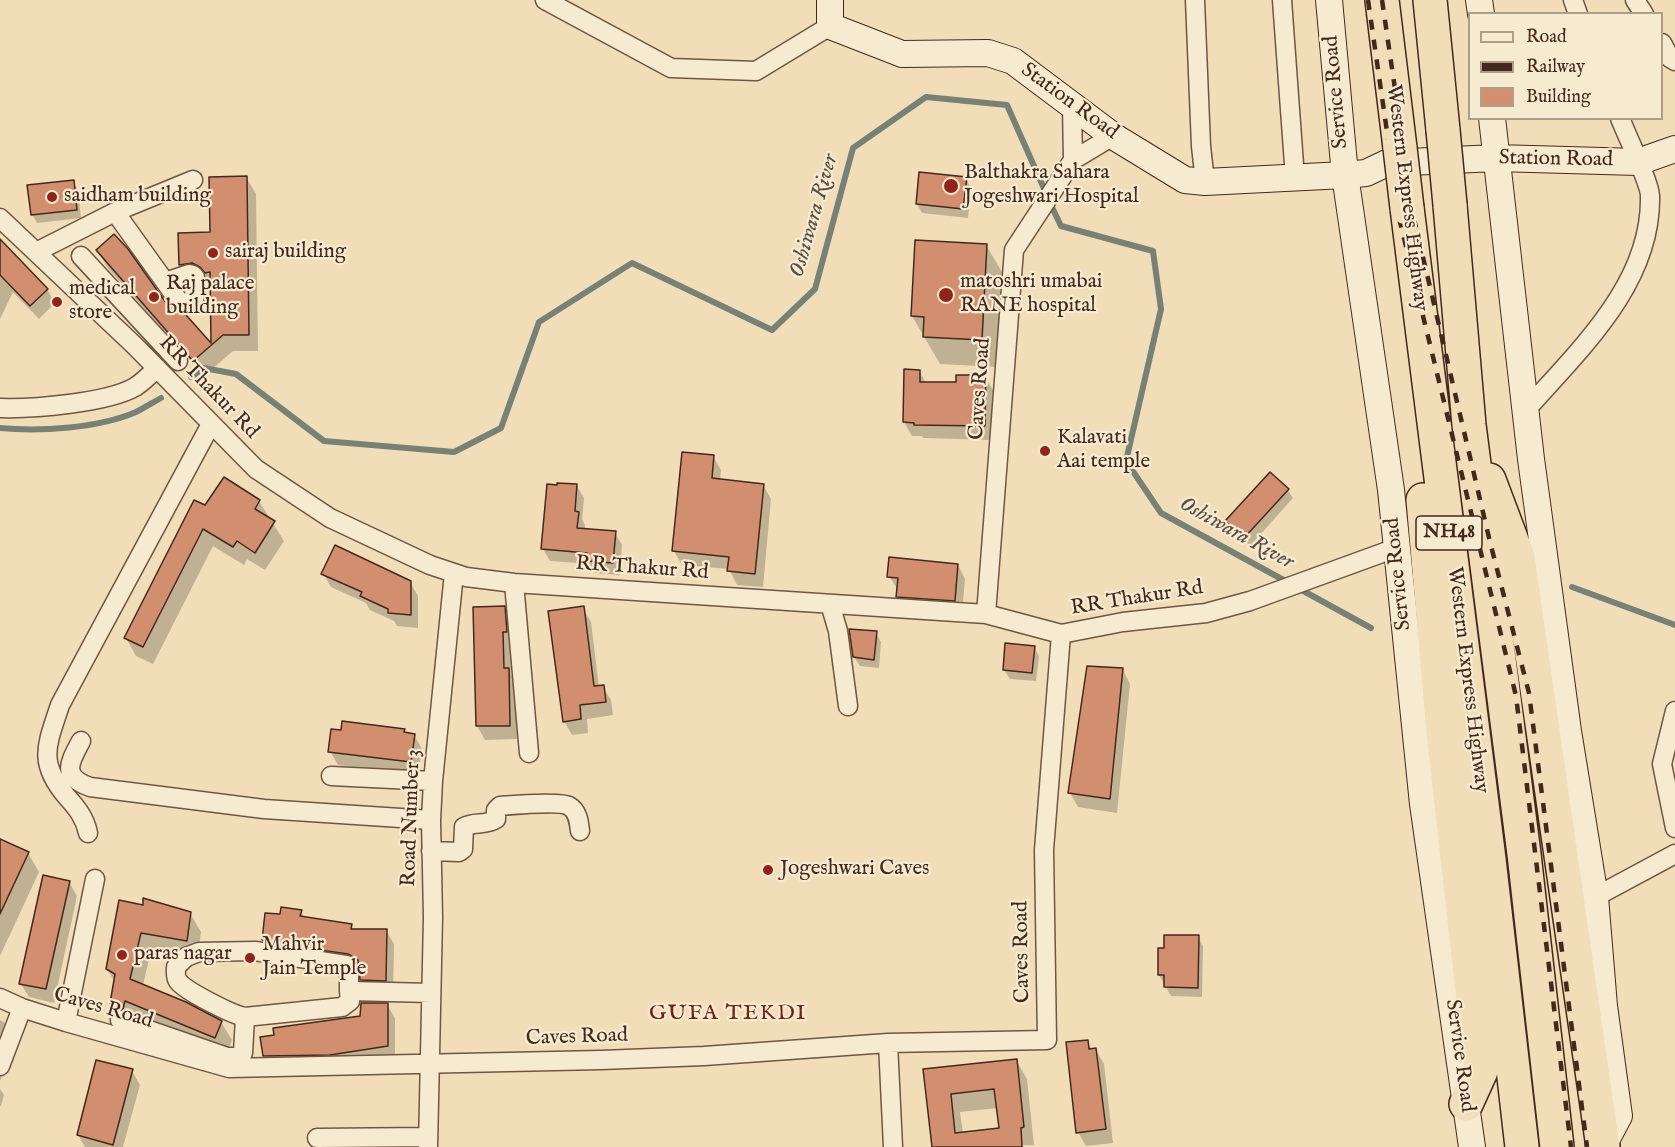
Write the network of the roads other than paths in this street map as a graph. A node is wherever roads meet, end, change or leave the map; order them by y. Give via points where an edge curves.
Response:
1 (545, 0) edge
2 (830, 0) edge
3 (1195, 0) edge
4 (1282, 0) edge
5 (1329, 0) edge
6 (1382, 0) edge
7 (1430, 0) edge
8 (830, 26) junction
9 (1663, 45) edge
10 (1675, 61) edge
11 (1072, 105) junction
12 (1492, 120) edge
13 (1621, 120) edge
14 (1113, 136) junction
15 (1675, 149) edge
16 (1073, 160) junction
17 (1497, 164) junction
18 (1675, 165) edge
19 (1641, 169) junction
20 (1356, 174) junction
21 (1296, 178) junction
22 (193, 180) dead end
23 (1205, 182) junction
24 (115, 212) junction
25 (0, 218) edge
26 (36, 252) junction
27 (81, 256) dead end
28 (165, 282) dead end
29 (134, 314) junction
30 (118, 329) junction
31 (178, 361) dead end
32 (157, 368) junction
33 (0, 408) edge
34 (1526, 410) junction
35 (212, 424) junction
36 (1469, 425) junction
37 (1436, 429) junction
38 (1396, 548) junction
39 (454, 573) junction
40 (514, 583) junction
41 (830, 604) junction
42 (986, 614) junction
43 (1061, 634) junction
44 (848, 706) dead end
45 (1675, 711) edge
46 (81, 741) dead end
47 (529, 753) dead end
48 (331, 776) dead end
49 (433, 781) junction
50 (431, 820) junction
51 (1675, 828) edge
52 (580, 831) dead end
53 (88, 833) dead end
54 (432, 851) junction
55 (1675, 854) edge
56 (95, 879) dead end
57 (1595, 897) junction
58 (350, 992) junction
59 (431, 993) junction
60 (0, 998) edge
61 (13, 1016) edge
62 (245, 1017) junction
63 (120, 1020) dead end
64 (66, 1022) junction
65 (1597, 1027) junction
66 (888, 1043) junction
67 (429, 1064) junction
68 (0, 1066) edge
69 (1466, 1104) junction
70 (317, 1138) dead end
71 (428, 1142) edge
72 (893, 1147) edge
73 (1472, 1147) edge
74 (1522, 1147) edge
75 (1557, 1147) edge
76 (1603, 1147) edge

1 - 8 street via 671,68 756,71
2 - 8 street
3 - 23 street
4 - 21 street
5 - 20 street, Service Road
6 - 37 highway, Western Express Highway / NH48, bridge
7 - 36 highway, Western Express Highway / NH48, bridge
8 - 11 street, Station Road via 902,54 988,53 1013,61
9 - 10 street
11 - 14 street, Station Road
11 - 16 street
12 - 17 street
13 - 19 street
14 - 16 street, Caves Road
14 - 23 street, Station Road via 1185,180
15 - 19 street, Station Road
16 - 42 street, Caves Road via 1014,250
17 - 19 street, Station Road
17 - 20 street, Station Road via 1386,180
17 - 34 street
18 - 19 street, Station Road
19 - 34 street via 1651,194 1646,237 1635,269 1603,322
20 - 21 street, Station Road
20 - 38 street, Service Road
21 - 23 street, Station Road
22 - 24 street
24 - 26 street
24 - 28 street
25 - 26 street, RR Thakur Rd
26 - 30 street, RR Thakur Rd
27 - 29 street
29 - 30 street
29 - 31 street
30 - 32 street, RR Thakur Rd
32 - 33 street via 134,387 110,396 50,406
32 - 35 street, RR Thakur Rd
34 - 57 street via 1568,731
35 - 39 street, RR Thakur Rd via 255,469 330,518
35 - 53 street via 60,705 47,745 47,768 86,822
36 - 65 highway via 1518,557
36 - 75 highway, Western Express Highway / NH48
37 - 69 highway via 1423,502 1443,732 1481,1071
37 - 74 highway, Western Express Highway / NH48
38 - 43 street, RR Thakur Rd via 1206,613
38 - 69 street, Service Road via 1423,804
39 - 40 street, RR Thakur Rd
39 - 49 street, Road Number 3
40 - 41 street, RR Thakur Rd
40 - 47 street
41 - 42 street, RR Thakur Rd
41 - 44 street via 838,631
42 - 43 street, RR Thakur Rd
43 - 66 street, Caves Road via 1044,850 1047,1040
45 - 51 street via 1662,764
46 - 50 street via 69,763 78,783 90,787 264,809
48 - 49 street
49 - 50 street, Road Number 3
50 - 54 street, Road Number 3
52 - 54 street via 579,817 569,806 500,806 491,822 464,827 463,849 459,852
54 - 59 street, Road Number 3
55 - 57 street
56 - 64 street
57 - 65 street
58 - 59 street
58 - 62 street via 350,1001 342,1007
58 - 62 street via 346,965 270,952 199,952 176,967 176,977 182,985 234,1015
59 - 67 street, Road Number 3
60 - 61 street, Caves Road
61 - 64 street, Caves Road
61 - 68 street
62 - 63 street via 243,1053 234,1058
64 - 67 street, Caves Road via 229,1068
65 - 76 highway via 1604,1080
66 - 67 street, Caves Road via 704,1056
66 - 72 street
67 - 71 street, Road Number 3
69 - 73 street, Service Road
70 - 71 street

